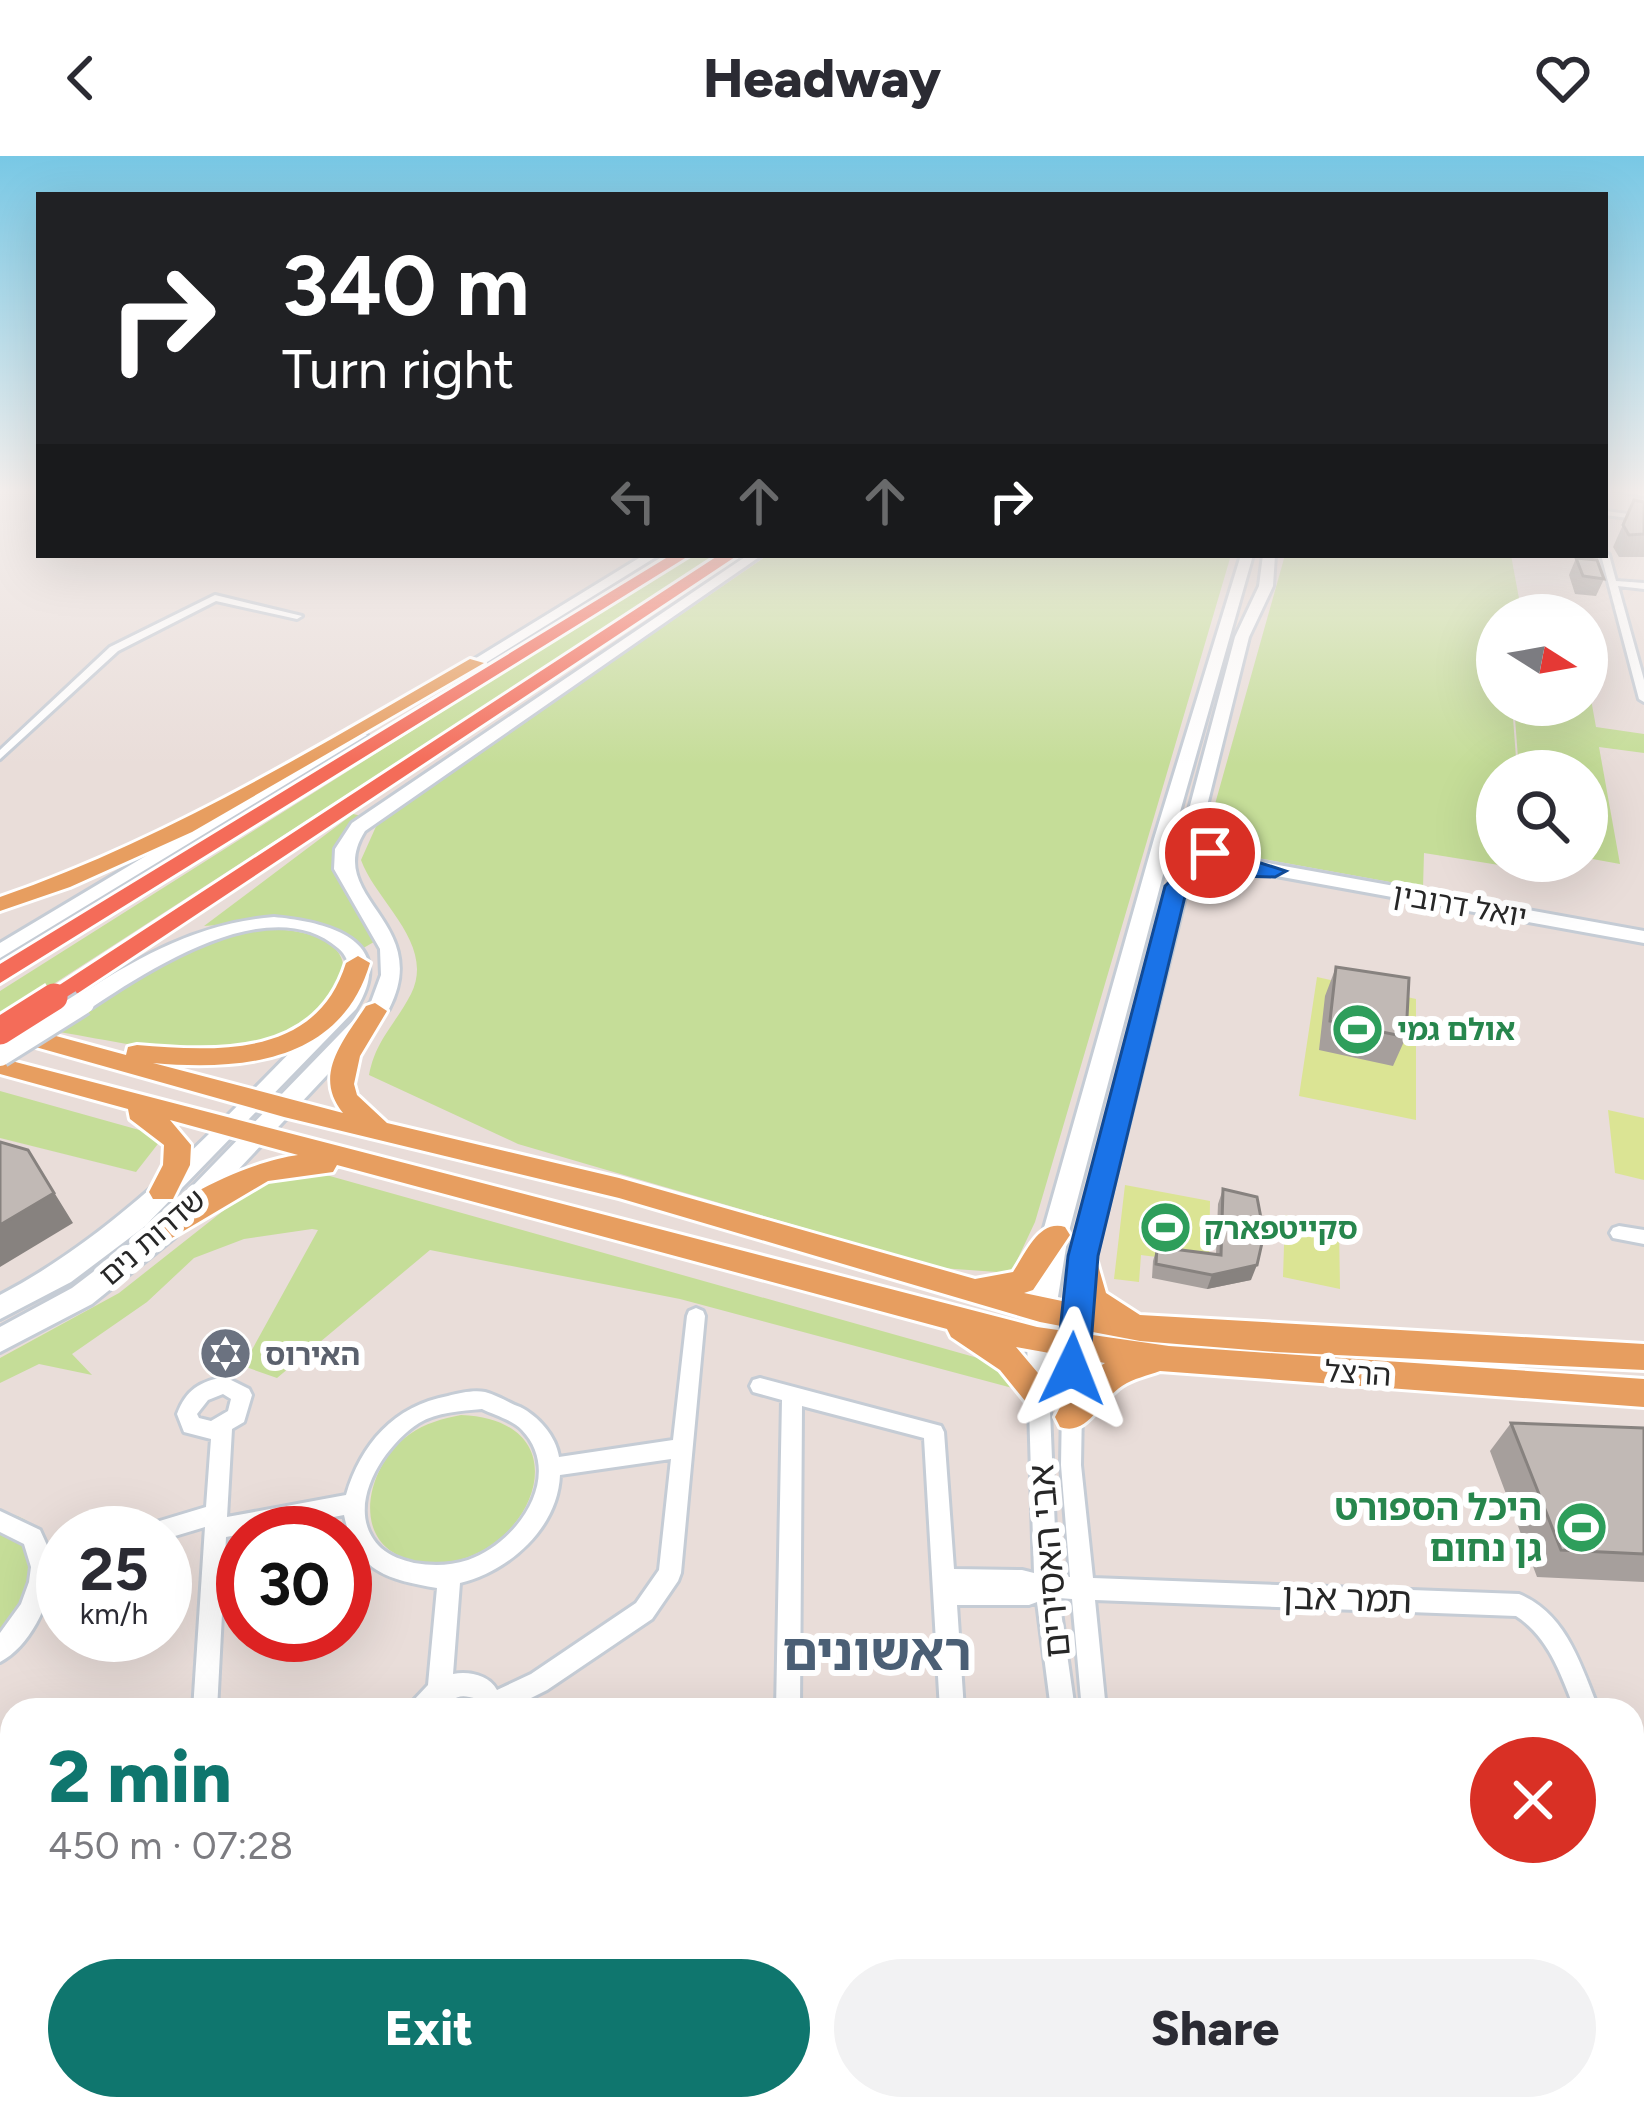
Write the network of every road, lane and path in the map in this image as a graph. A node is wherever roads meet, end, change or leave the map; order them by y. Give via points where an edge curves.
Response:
1 (609, 582) edge
2 (639, 582) edge
3 (690, 582) edge
4 (716, 582) edge
5 (1239, 582) edge
6 (1267, 582) edge
7 (1612, 583) joint
8 (1644, 586) edge
9 (297, 616) dead end
10 (1622, 622) junction
11 (1644, 626) edge
12 (476, 663) junction
13 (1644, 699) edge
14 (0, 757) edge
15 (411, 765) junction
16 (1193, 823) junction
17 (1160, 851) junction
18 (1225, 862) junction
19 (1182, 866) junction
20 (0, 904) edge
21 (1644, 937) edge
22 (0, 952) edge
23 (358, 963) junction
24 (133, 970) junction
25 (0, 975) edge
26 (375, 1011) junction
27 (5, 1037) edge
28 (0, 1066) edge
29 (92, 1090) junction
30 (256, 1100) junction
31 (284, 1108) junction
32 (227, 1129) junction
33 (257, 1137) junction
34 (428, 1142) junction
35 (436, 1183) junction
36 (163, 1192) junction
37 (165, 1232) junction
38 (1619, 1233) dead end
39 (1055, 1235) junction
40 (1644, 1237) edge
41 (1083, 1256) junction
42 (969, 1289) junction
43 (0, 1308) edge
44 (696, 1316) dead end
45 (949, 1319) junction
46 (1039, 1325) junction
47 (1140, 1328) junction
48 (1073, 1332) junction
49 (0, 1340) edge
50 (1644, 1357) edge
51 (1168, 1359) junction
52 (760, 1386) dead end
53 (1038, 1392) junction
54 (1644, 1393) edge
55 (792, 1395) junction
56 (1072, 1417) junction
57 (222, 1427) dead end
58 (682, 1448) junction
59 (552, 1467) junction
60 (354, 1503) junction
61 (217, 1506) edge
62 (331, 1506) edge
63 (0, 1521) edge
64 (216, 1521) joint
65 (192, 1526) edge
66 (36, 1543) edge
67 (449, 1575) junction
68 (944, 1586) junction
69 (1046, 1587) junction
70 (1079, 1588) junction
71 (36, 1598) edge
72 (0, 1650) edge
73 (440, 1690) junction
74 (206, 1698) edge
75 (433, 1698) edge
76 (486, 1698) edge
77 (510, 1698) edge
78 (788, 1698) edge
79 (951, 1698) edge
80 (1061, 1698) edge
81 (1093, 1698) edge
82 (1582, 1698) edge

1 - 12 main road
2 - 25 highway
3 - 15 highway
4 - 26 main road via 350,834 345,875 390,945 395,970
5 - 17 main road
6 - 16 main road via 1242,637
7 - 8 street
7 - 10 street
9 - 14 street via 215,598 114,649
10 - 11 street
10 - 13 street
12 - 20 main road via 158,839
12 - 22 main road
15 - 24 highway
15 - 27 highway, bridge
16 - 18 main road via 1205,848
16 - 19 main road
17 - 19 main road, יואל דרובין
17 - 39 main road
18 - 19 main road, יואל דרובין
18 - 19 main road
18 - 21 main road, יואל דרובין
19 - 41 main road
23 - 24 main road via 326,932 268,923 201,936
23 - 27 main road via 333,1013 248,1056 167,1057
23 - 30 main road, שדרות נים via 359,982 344,1011
24 - 27 main road, bridge via 83,1003
26 - 31 main road, שדרות נים
26 - 34 main road via 347,1056 343,1100 378,1124
27 - 30 main road
28 - 29 main road
29 - 32 main road
29 - 36 main road via 174,1136 181,1157
30 - 31 main road
30 - 32 main road, שדרות נים
31 - 33 main road, שדרות נים
31 - 34 main road
32 - 33 main road
32 - 36 main road, שדרות נים
33 - 35 main road
33 - 37 main road, שדרות נים
34 - 42 main road
35 - 37 main road via 290,1164 239,1183
35 - 45 main road
36 - 43 main road, שדרות נים via 91,1256
37 - 49 main road, שדרות נים via 82,1296
38 - 40 street
39 - 42 main road via 1022,1282
39 - 46 main road
41 - 47 main road via 1095,1306
41 - 48 main road
42 - 46 main road
44 - 58 street
45 - 46 main road
45 - 53 main road via 1011,1361
46 - 48 main road
46 - 53 street, אבי האסירים
47 - 48 main road, הרצל
47 - 50 main road, הרצל
48 - 51 main road, הרצל
48 - 56 street, אבי האסירים
51 - 54 main road, הרצל
51 - 56 main road via 1128,1365 1090,1390
52 - 55 street
53 - 69 street, אבי האסירים
55 - 68 street via 934,1432
55 - 78 street
56 - 70 street, אבי האסירים
57 - 61 street
58 - 59 street
58 - 77 street via 670,1573 644,1611
59 - 60 street via 531,1421 496,1404 453,1402 412,1417 378,1446
59 - 67 street via 542,1509 523,1536 497,1557
60 - 62 street
60 - 67 street via 358,1533 375,1557 413,1575
63 - 66 street
64 - 65 street
64 - 74 street
67 - 73 street
68 - 69 street, תמר אבן via 1029,1594
68 - 79 street
69 - 70 street, תמר אבן
69 - 80 street, אבי האסירים
70 - 81 street, אבי האסירים
70 - 82 street, תמר אבן via 1519,1605 1552,1632
71 - 72 street
73 - 75 street
73 - 76 street via 476,1685

